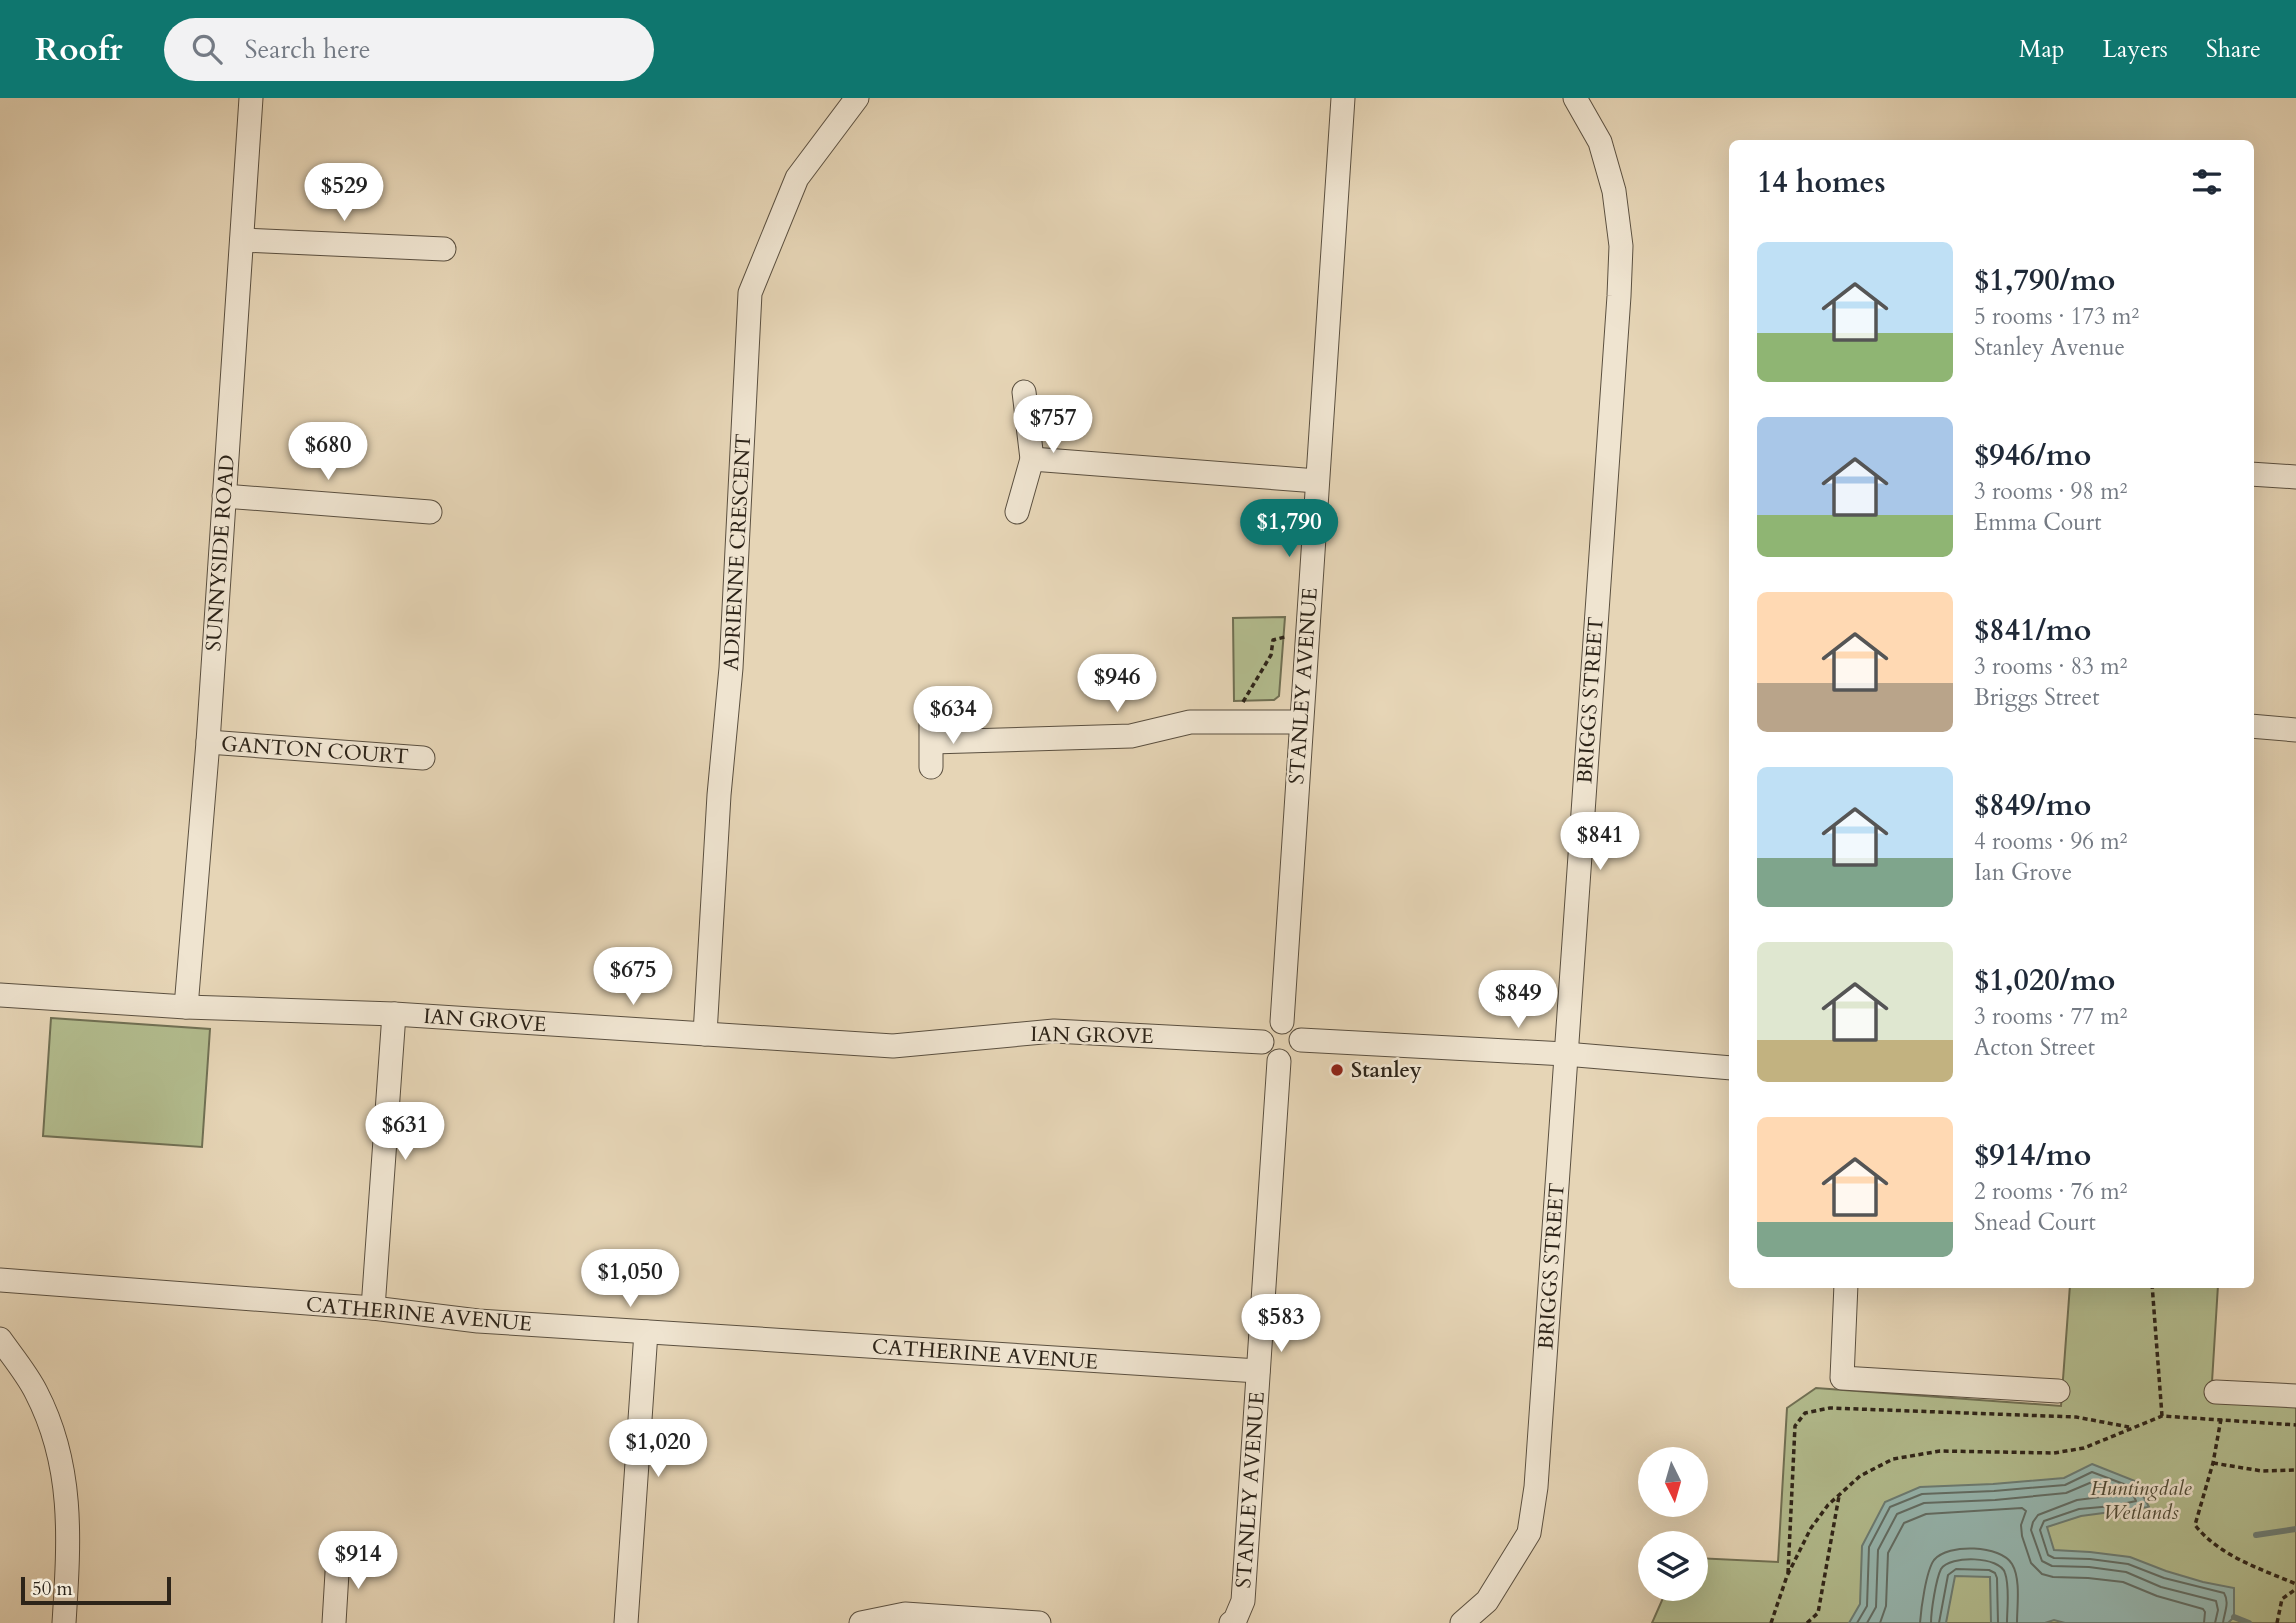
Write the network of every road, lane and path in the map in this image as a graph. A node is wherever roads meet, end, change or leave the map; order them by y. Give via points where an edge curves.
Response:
1 (251, 98) edge
2 (857, 98) edge
3 (1343, 98) edge
4 (1575, 98) edge
5 (242, 240) junction
6 (444, 249) dead end
7 (1024, 392) dead end
8 (1032, 459) junction
9 (2254, 474) edge
10 (2296, 477) edge
11 (1317, 481) junction
12 (223, 496) junction
13 (430, 512) dead end
14 (1017, 512) dead end
15 (1285, 637) dead end
16 (1241, 706) dead end
17 (1300, 722) junction
18 (2254, 726) edge
19 (2296, 730) edge
20 (208, 742) junction
21 (423, 758) dead end
22 (931, 767) dead end
23 (0, 995) edge
24 (186, 1007) junction
25 (394, 1014) junction
26 (1282, 1022) junction
27 (705, 1034) junction
28 (1301, 1040) junction
29 (1262, 1042) junction
30 (1565, 1055) junction
31 (1279, 1061) junction
32 (1729, 1068) edge
33 (0, 1280) edge
34 (1846, 1288) edge
35 (2152, 1288) edge
36 (373, 1308) junction
37 (646, 1332) junction
38 (0, 1339) edge
39 (1258, 1371) junction
40 (2058, 1391) dead end
41 (2216, 1392) dead end
42 (2296, 1396) edge
43 (2162, 1416) junction
44 (2221, 1419) junction
45 (2296, 1425) edge
46 (2131, 1428) junction
47 (2213, 1463) junction
48 (2296, 1469) edge
49 (1840, 1493) junction
50 (338, 1556) dead end
51 (1787, 1576) junction
52 (2296, 1587) edge
53 (64, 1623) edge
54 (334, 1623) edge
55 (626, 1623) edge
56 (861, 1623) edge
57 (1039, 1623) edge
58 (1231, 1623) edge
59 (1462, 1623) edge
60 (1771, 1623) edge
61 (1807, 1623) edge
62 (2277, 1623) edge

1 - 5 street, SUNNYSIDE ROAD
2 - 27 street, ADRIENNE CRESCENT via 797,178 750,293 731,668
3 - 11 street, STANLEY AVENUE
4 - 30 street, BRIGGS STREET via 1600,142 1614,191 1620,246
5 - 6 street
5 - 12 street, SUNNYSIDE ROAD
7 - 8 street
8 - 11 street
8 - 14 street
9 - 10 street
11 - 17 street, STANLEY AVENUE
12 - 13 street
12 - 20 street, SUNNYSIDE ROAD
15 - 16 path via 1273,640 1271,655
17 - 22 street via 1190,722 1131,736 931,733
17 - 26 street, STANLEY AVENUE
18 - 19 street
20 - 21 street, GANTON COURT
20 - 24 street, SUNNYSIDE ROAD
23 - 24 street, IAN GROVE
24 - 25 street, IAN GROVE
25 - 27 street, IAN GROVE
25 - 36 street
26 - 28 street via 1294,1026
26 - 29 street via 1266,1031
27 - 29 street, IAN GROVE via 893,1046 1054,1031
28 - 30 street
28 - 31 street via 1293,1057
29 - 31 street via 1266,1053
30 - 32 street
30 - 59 street, BRIGGS STREET via 1536,1487 1529,1533 1487,1601
31 - 39 street, STANLEY AVENUE
33 - 36 street, CATHERINE AVENUE
34 - 40 street via 1842,1378
35 - 43 path
36 - 37 street, CATHERINE AVENUE via 478,1321
37 - 39 street, CATHERINE AVENUE
37 - 55 street
38 - 53 street via 36,1392 56,1443 66,1488 69,1536
39 - 58 street, STANLEY AVENUE via 1243,1601
41 - 42 street
43 - 44 path
43 - 46 path
44 - 45 path
44 - 47 path
46 - 49 path via 2084,1448 2054,1453 1940,1451 1893,1459 1860,1476
46 - 51 path via 2076,1417 1830,1408 1805,1413 1795,1426
47 - 48 path via 2262,1471
47 - 52 path via 2195,1525 2206,1539 2238,1559
49 - 51 path via 1811,1528
49 - 61 path via 1818,1613
50 - 54 street
51 - 60 path
52 - 62 path via 2282,1599
56 - 57 street via 905,1614

